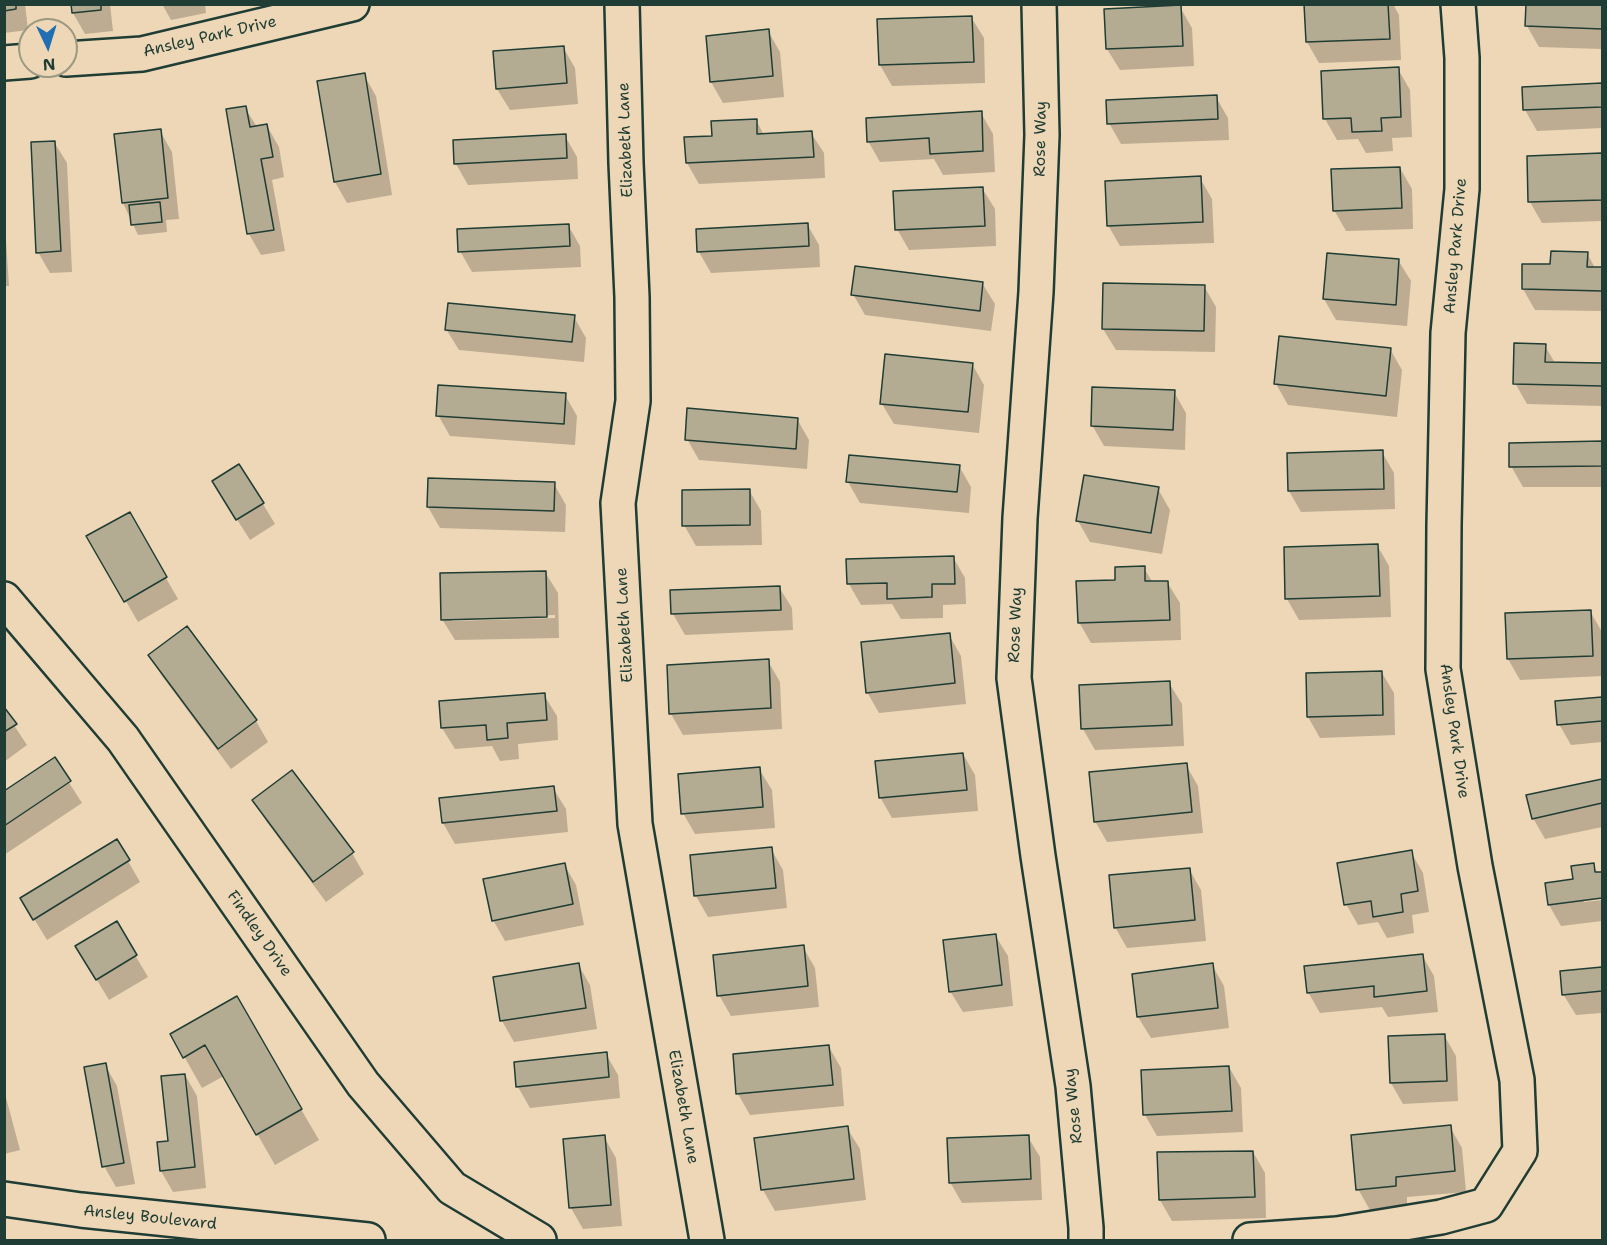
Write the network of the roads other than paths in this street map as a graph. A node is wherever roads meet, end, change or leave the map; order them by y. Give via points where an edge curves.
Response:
1 (352, 4) edge
2 (622, 4) edge
3 (1039, 4) edge
4 (1458, 4) edge
5 (266, 14) edge
6 (78, 58) edge
7 (4, 599) edge
8 (4, 1198) edge
9 (368, 1240) edge
10 (539, 1240) edge
11 (707, 1240) edge
12 (1086, 1240) edge
13 (1250, 1240) edge

1 - 5 street, Ansley Park Drive
2 - 11 street, Elizabeth Lane via 633,401 618,503 635,824
3 - 12 street, Rose Way via 1040,202 1014,678 1073,1086
4 - 13 street, Ansley Park Drive via 1462,189 1448,333 1443,669 1474,866 1517,1080 1520,1151 1486,1205 1441,1217 1337,1234
5 - 6 street, Ansley Park Drive via 142,54
7 - 10 street, Findley Drive via 123,739 363,1084 452,1188
8 - 9 street, Ansley Boulevard via 81,1210

